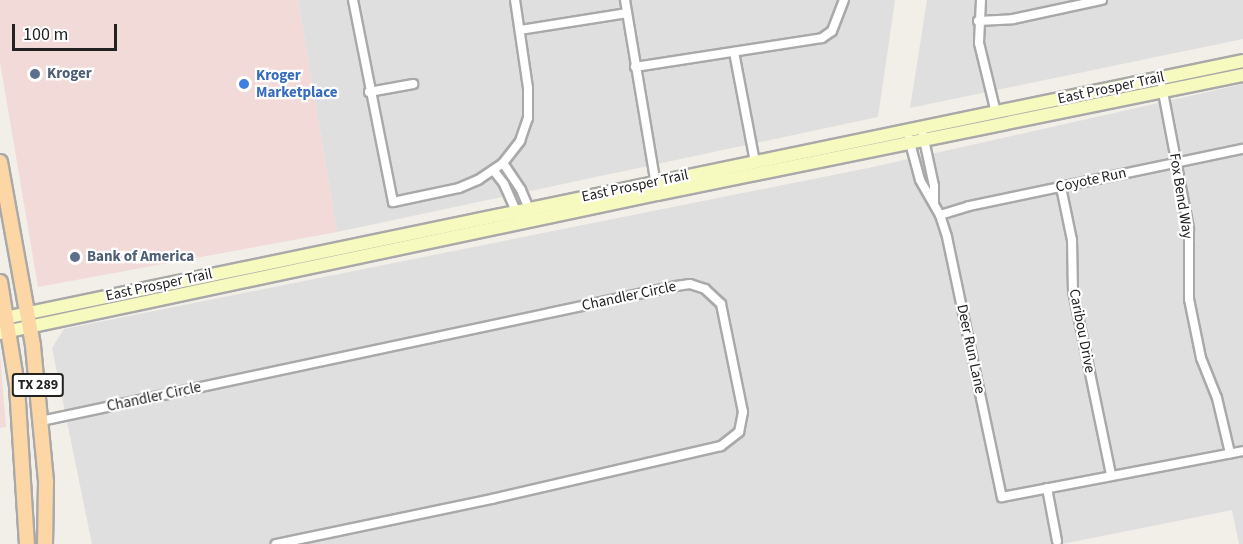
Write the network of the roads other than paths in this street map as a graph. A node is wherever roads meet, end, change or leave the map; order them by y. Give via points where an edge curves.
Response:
1 (353, 0) edge
2 (515, 0) edge
3 (625, 0) edge
4 (844, 0) edge
5 (981, 0) edge
6 (1102, 0) edge
7 (627, 13) junction
8 (978, 21) junction
9 (520, 30) junction
10 (734, 52) junction
11 (1243, 61) edge
12 (635, 67) junction
13 (1243, 75) edge
14 (1160, 78) junction
15 (414, 84) dead end
16 (369, 92) junction
17 (1162, 93) junction
18 (996, 113) junction
19 (923, 134) junction
20 (908, 137) junction
21 (1243, 149) edge
22 (0, 162) edge
23 (755, 162) junction
24 (1177, 162) junction
25 (503, 163) junction
26 (494, 171) junction
27 (1061, 187) junction
28 (656, 188) junction
29 (934, 203) junction
30 (525, 215) junction
31 (940, 215) junction
32 (214, 273) junction
33 (0, 282) edge
34 (217, 287) junction
35 (28, 319) junction
36 (4, 325) edge
37 (41, 421) junction
38 (1243, 451) edge
39 (1230, 453) junction
40 (1111, 475) junction
41 (1047, 488) junction
42 (1057, 541) dead end
43 (27, 544) edge
44 (45, 544) edge
45 (276, 544) edge

1 - 16 street
2 - 9 street
3 - 7 street
4 - 10 street via 832,32 822,38
5 - 8 street
6 - 8 street via 1013,19
7 - 9 street
7 - 12 street
8 - 18 street via 979,43
9 - 25 street via 528,118 520,141
10 - 12 street
10 - 23 street
11 - 14 main road, East Prosper Trail
12 - 28 street
13 - 17 main road, East Prosper Trail
14 - 17 street, Fox Bend Way
14 - 18 main road, East Prosper Trail
15 - 16 street
16 - 26 street via 393,202 459,188
17 - 19 main road, East Prosper Trail
17 - 24 street, Fox Bend Way
18 - 19 main road, East Prosper Trail
19 - 20 main road, East Prosper Trail
19 - 29 street, Deer Run Lane
20 - 23 main road, East Prosper Trail
20 - 28 main road, East Prosper Trail
20 - 29 street, Deer Run Lane via 920,180
21 - 24 street, Coyote Run
22 - 35 main road, TX 289
23 - 28 main road, East Prosper Trail
24 - 27 street, Coyote Run
24 - 39 street, Fox Bend Way via 1189,228 1189,299 1201,358 1220,405
25 - 26 street
25 - 30 street via 518,183
26 - 30 street
27 - 31 street, Coyote Run
27 - 40 street, Caribou Drive via 1072,240 1073,291
28 - 30 main road, East Prosper Trail
29 - 31 street, Deer Run Lane
30 - 32 main road, East Prosper Trail
30 - 34 main road, East Prosper Trail
31 - 41 street, Deer Run Lane via 954,263 1002,497
32 - 34 main road
32 - 35 main road, East Prosper Trail
33 - 36 main road, TX 289
34 - 35 main road, East Prosper Trail
35 - 36 main road
35 - 37 main road, TX 289
36 - 43 main road, TX 289 via 20,419
37 - 44 main road, TX 289 via 46,482
37 - 45 street, Chandler Circle via 676,286 690,284 705,289 721,304 743,412 739,432 721,446
38 - 39 street
39 - 40 street
40 - 41 street
41 - 42 street

